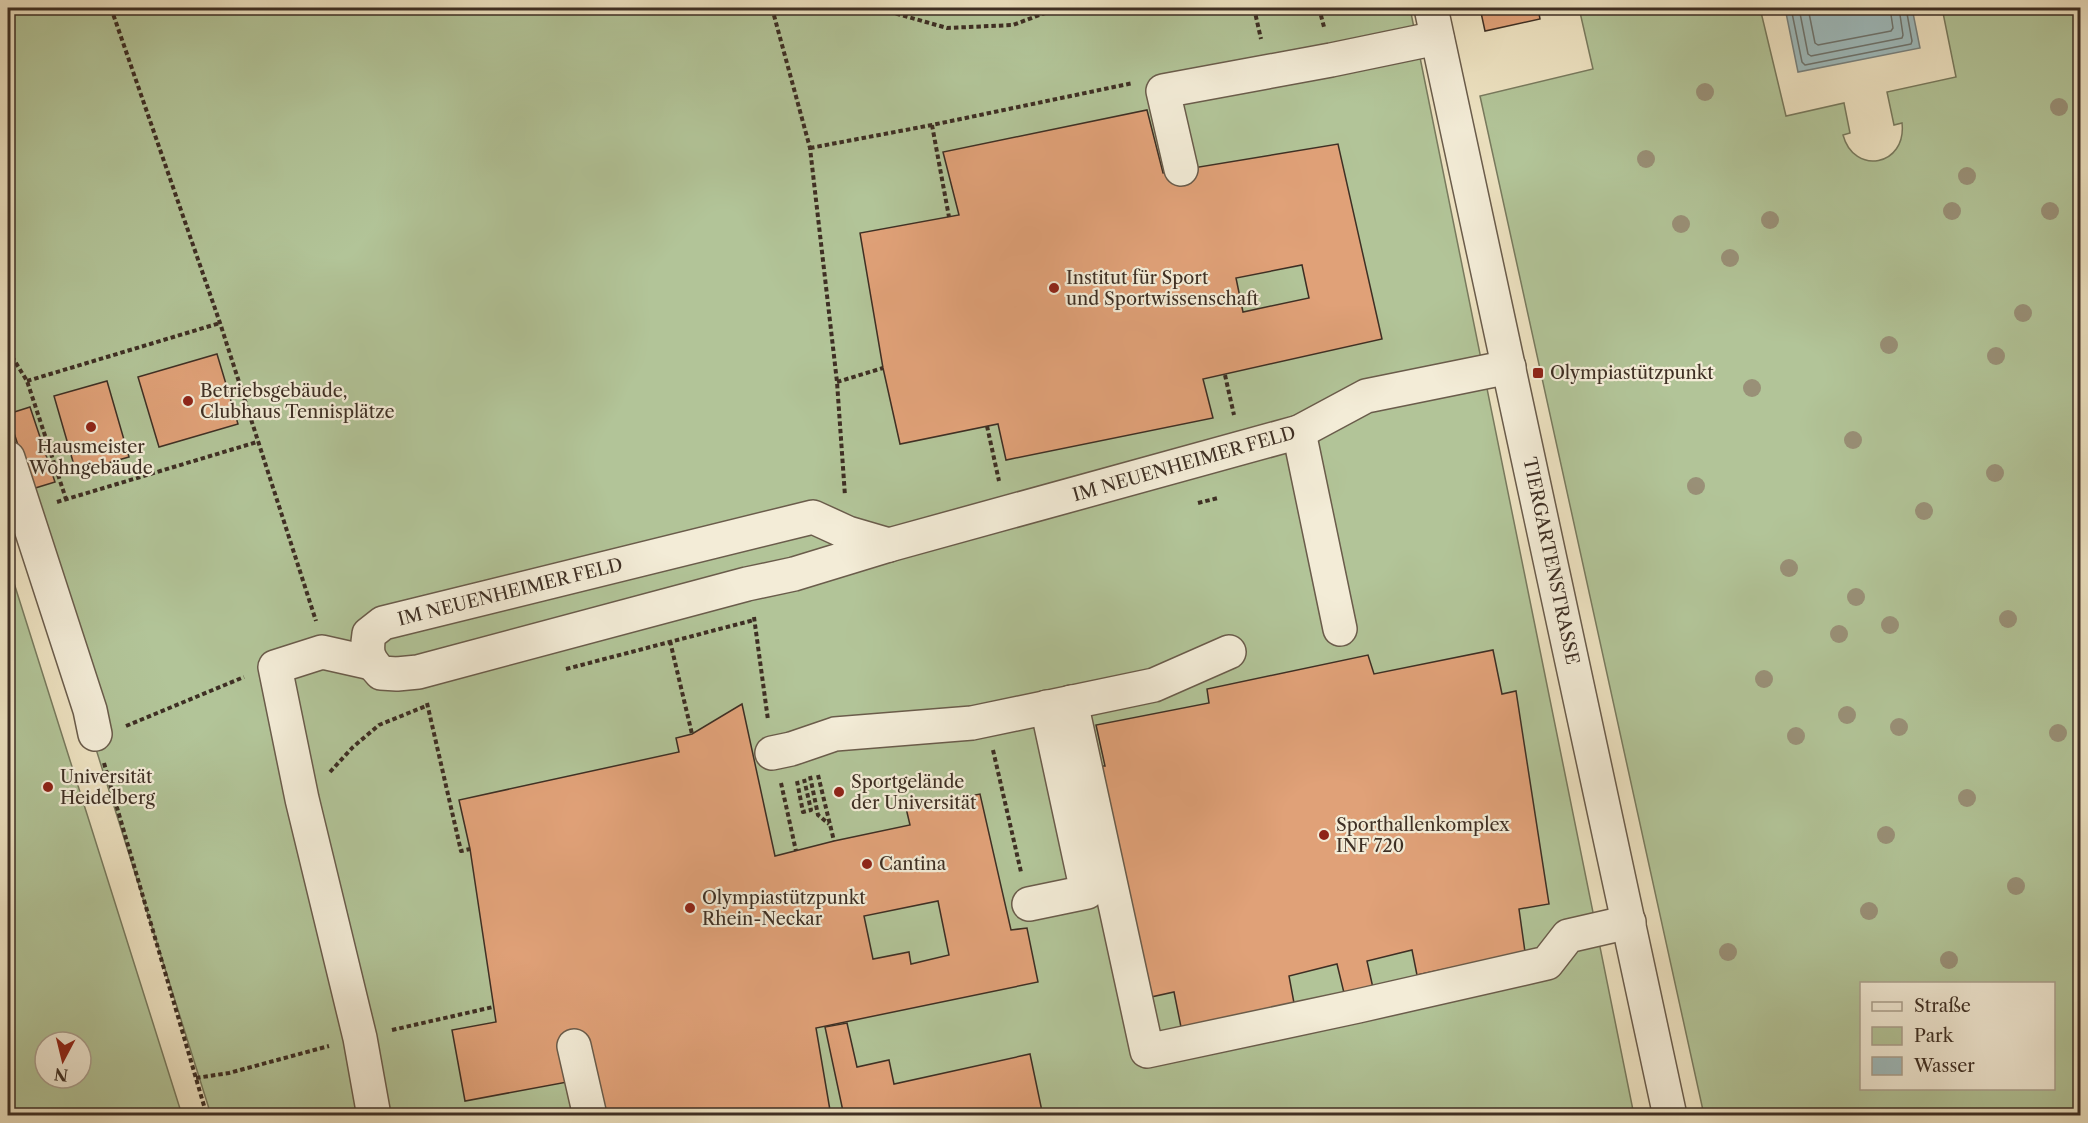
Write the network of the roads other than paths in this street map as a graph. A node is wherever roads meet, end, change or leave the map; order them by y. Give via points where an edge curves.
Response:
1 (1434, 23) edge
2 (1181, 169) dead end
3 (1509, 367) junction
4 (1299, 432) junction
5 (10, 472) edge
6 (889, 545) junction
7 (1340, 629) dead end
8 (1228, 652) dead end
9 (371, 663) junction
10 (1059, 705) junction
11 (95, 734) road end
12 (772, 753) dead end
13 (1029, 904) road end
14 (1629, 922) junction
15 (574, 1046) dead end
16 (374, 1116) edge
17 (590, 1116) edge
18 (1670, 1116) edge

1 - 2 street via 1331,60 1163,91
1 - 3 street, TIERGARTENSTRASSE
3 - 4 street, IM NEUENHEIMER FELD via 1366,396
3 - 14 street, TIERGARTENSTRASSE
4 - 6 street, IM NEUENHEIMER FELD
4 - 7 street
5 - 11 street
6 - 9 street, IM NEUENHEIMER FELD via 794,574 418,672 381,672
6 - 9 street, IM NEUENHEIMER FELD via 813,517 383,623 369,634 367,650
8 - 10 street via 1154,684
9 - 16 street via 322,652 275,667 302,799 360,1038
10 - 12 street via 972,723 836,734
10 - 13 street via 1087,891
10 - 14 street via 1147,1051 1547,963 1568,936
14 - 18 street, TIERGARTENSTRASSE
15 - 17 street

